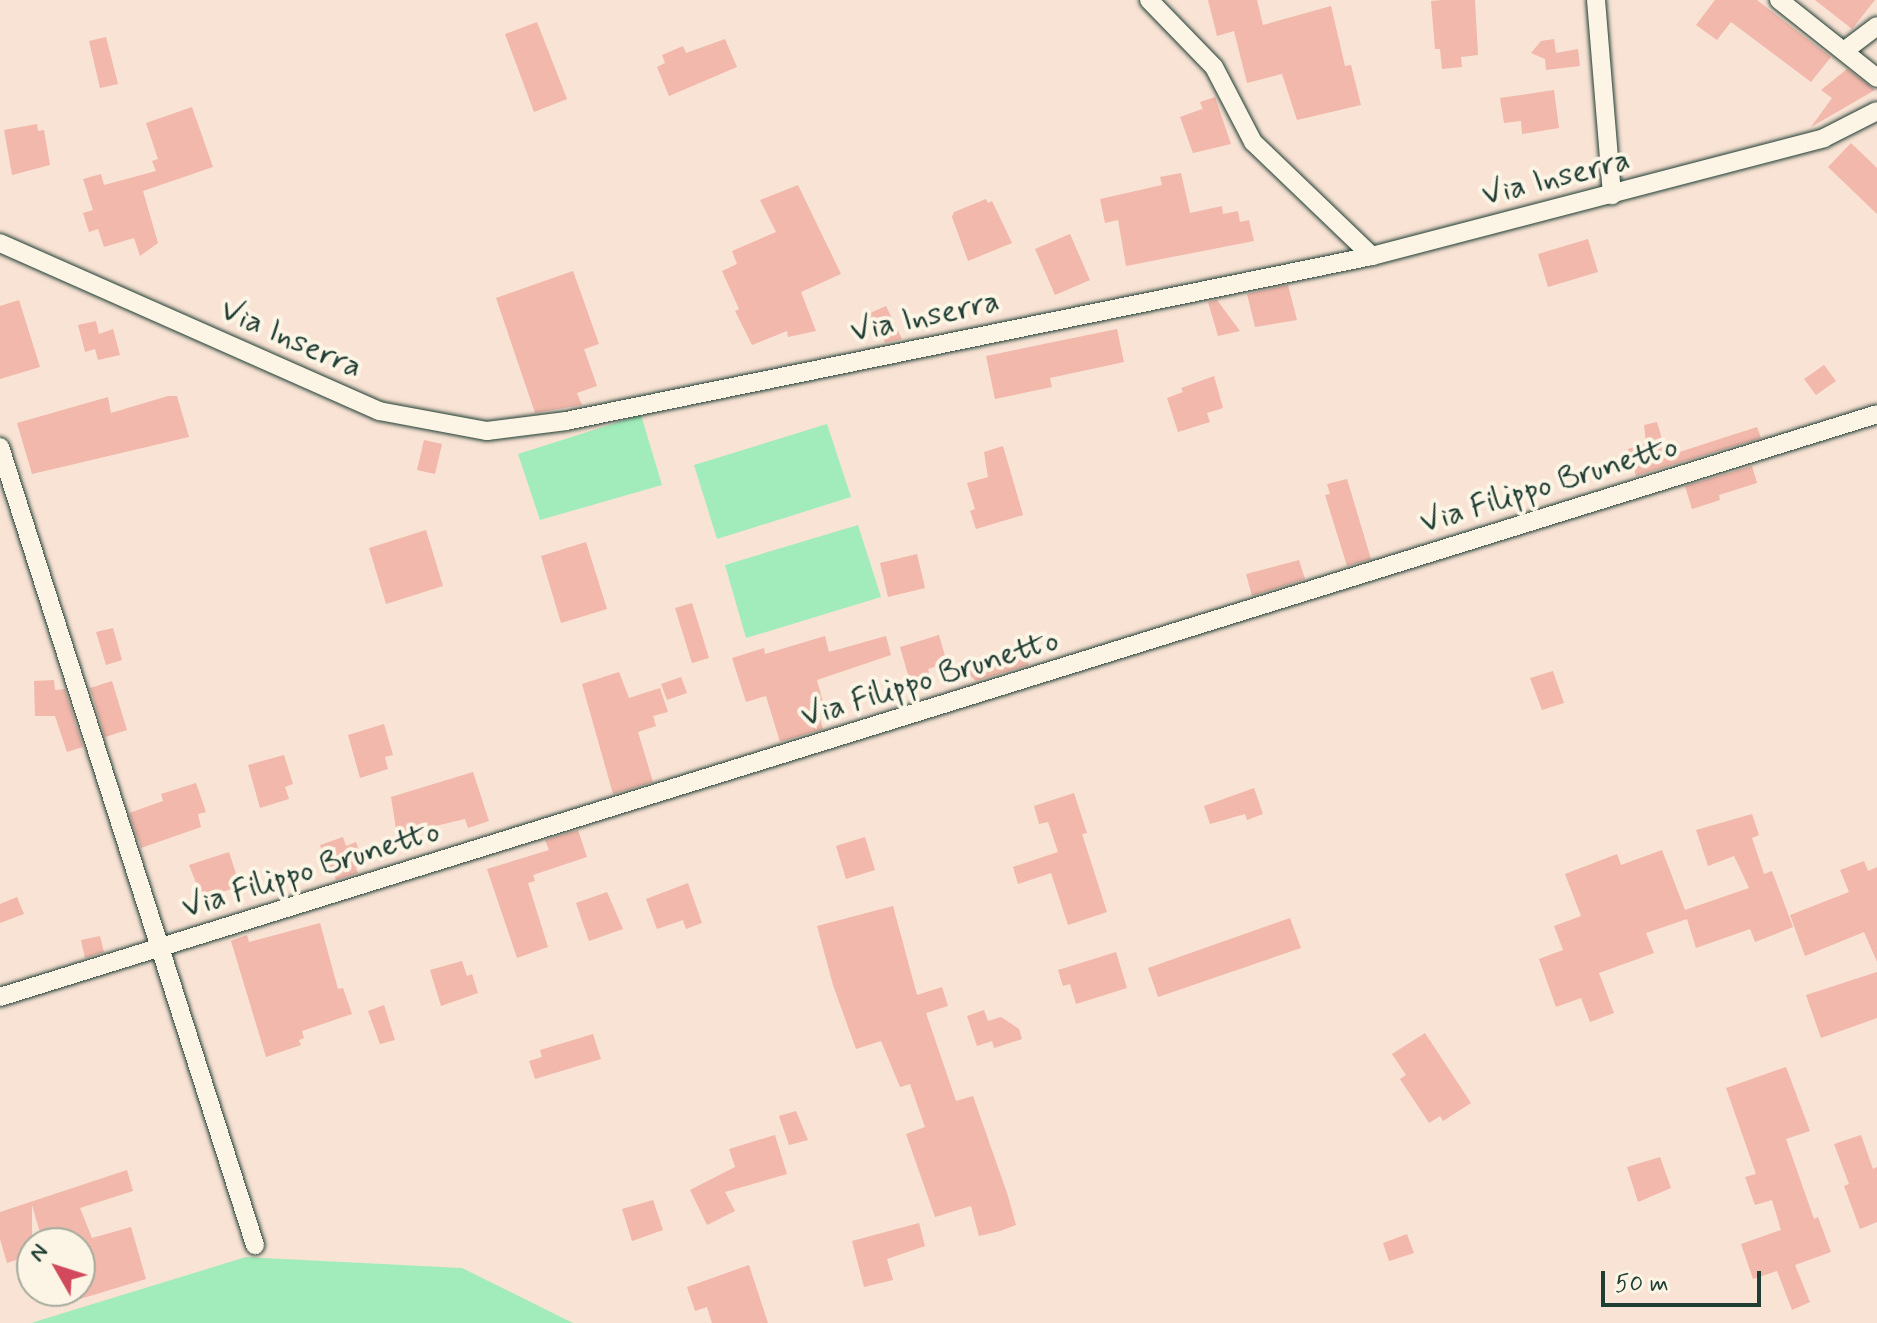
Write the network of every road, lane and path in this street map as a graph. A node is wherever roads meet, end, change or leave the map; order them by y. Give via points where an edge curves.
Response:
1 (1149, 0) edge
2 (1596, 0) edge
3 (1779, 0) edge
4 (1877, 26) edge
5 (1844, 51) junction
6 (1877, 78) edge
7 (1877, 111) edge
8 (1612, 195) junction
9 (0, 243) edge
10 (1372, 256) junction
11 (1877, 414) edge
12 (0, 447) edge
13 (160, 948) junction
14 (0, 997) edge
15 (255, 1245) dead end

1 - 10 street via 1214,67 1253,142
2 - 8 street
3 - 5 street
4 - 5 street
5 - 6 street
7 - 8 street, Via Inserra via 1824,138
8 - 10 street, Via Inserra
9 - 10 street, Via Inserra via 379,411 487,431 566,421
11 - 13 street, Via Filippo Brunetto
12 - 13 street
13 - 14 street, Via Filippo Brunetto
13 - 15 street

